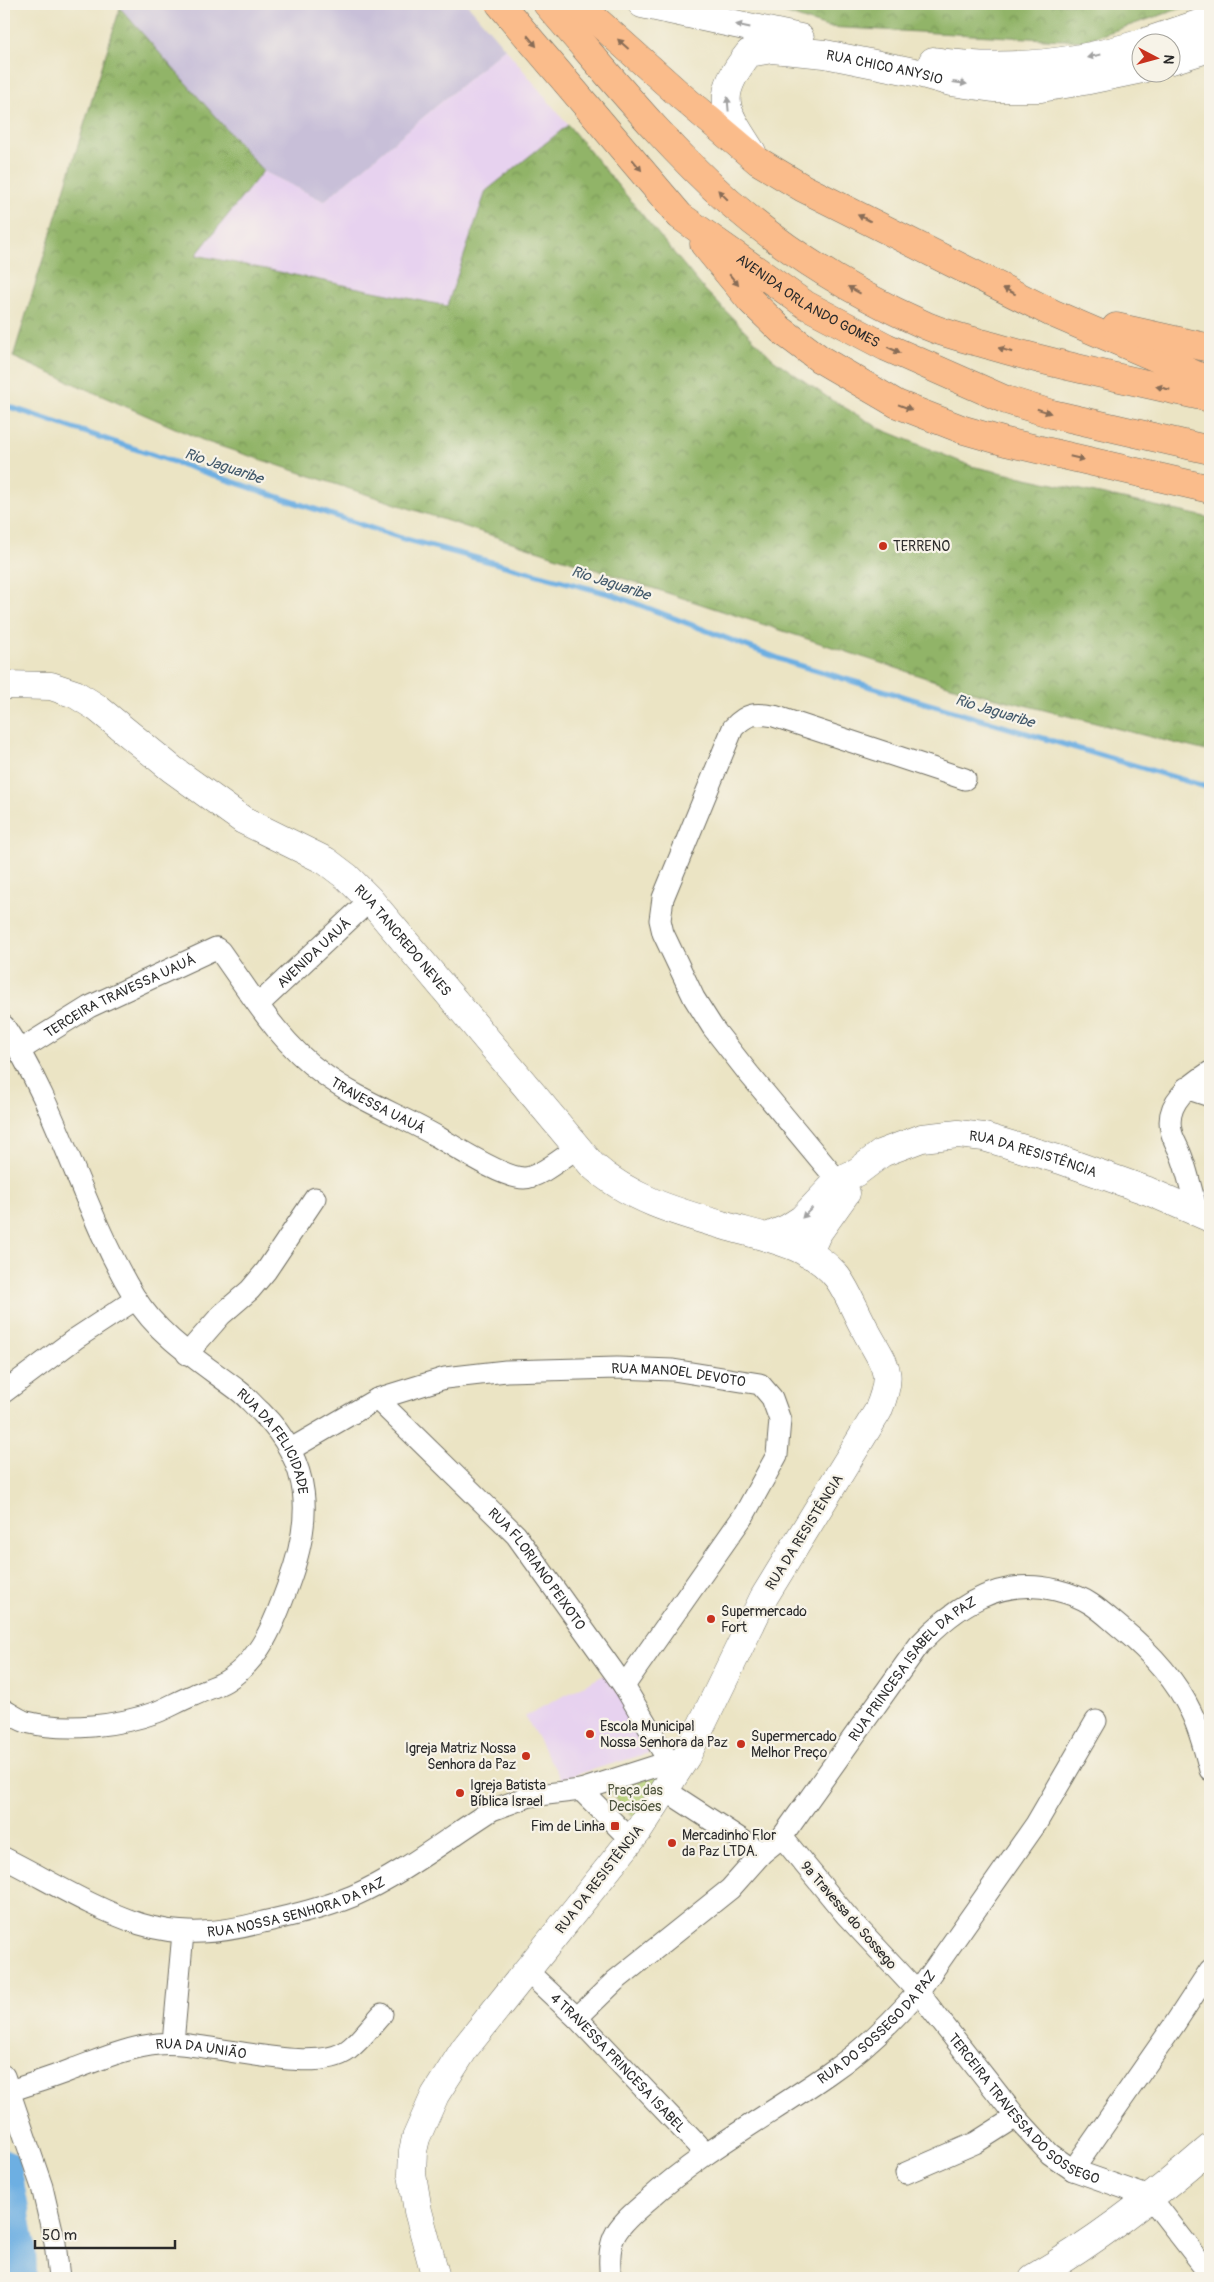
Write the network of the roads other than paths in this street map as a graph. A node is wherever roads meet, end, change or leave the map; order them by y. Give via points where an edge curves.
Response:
1 (500, 4) edge
2 (547, 4) edge
3 (578, 4) edge
4 (642, 4) edge
5 (1210, 20) edge
6 (1175, 32) edge
7 (1132, 46) edge
8 (1210, 48) edge
9 (1182, 57) edge
10 (1132, 71) edge
11 (758, 161) junction
12 (680, 216) junction
13 (1052, 313) junction
14 (1210, 348) edge
15 (1210, 381) edge
16 (1210, 398) edge
17 (1210, 450) edge
18 (1210, 490) edge
19 (4, 685) edge
20 (965, 780) dead end
21 (370, 900) junction
22 (220, 951) joint
23 (258, 1004) junction
24 (4, 1026) edge
25 (20, 1050) junction
26 (1210, 1072) edge
27 (1186, 1088) junction
28 (1210, 1096) edge
29 (576, 1149) junction
30 (847, 1182) junction
31 (316, 1198) dead end
32 (1204, 1215) edge
33 (767, 1237) junction
34 (808, 1254) junction
35 (136, 1299) junction
36 (186, 1354) junction
37 (4, 1392) edge
38 (377, 1399) junction
39 (291, 1449) junction
40 (624, 1686) junction
41 (4, 1710) edge
42 (1096, 1721) dead end
43 (678, 1760) junction
44 (1210, 1770) edge
45 (581, 1790) junction
46 (665, 1790) junction
47 (782, 1837) junction
48 (631, 1840) junction
49 (762, 1853) junction
50 (4, 1858) edge
51 (183, 1933) junction
52 (1210, 1970) edge
53 (528, 1972) junction
54 (918, 1992) junction
55 (382, 2014) dead end
56 (577, 2018) junction
57 (173, 2043) junction
58 (7, 2084) edge
59 (1016, 2116) junction
60 (1210, 2148) edge
61 (706, 2154) junction
62 (1073, 2170) junction
63 (906, 2173) dead end
64 (1150, 2197) junction
65 (1210, 2274) edge
66 (59, 2278) edge
67 (436, 2278) edge
68 (610, 2278) edge
69 (1033, 2278) edge

1 -> 12 main road, AVENIDA ORLANDO GOMES
16 -> 2 main road via 1020,354 929,327 845,285 768,233 728,200 634,103
11 -> 3 main road
7 -> 4 street, RUA CHICO ANYSIO via 1085,58 1020,65 961,64 850,48
5 - 6 street, RUA CHICO ANYSIO
8 - 9 street
11 -> 10 street, RUA CHICO ANYSIO via 730,118 726,99 730,82 749,53 772,49 825,54 993,88 1041,88
13 -> 11 main road via 803,188
12 -> 17 main road, AVENIDA ORLANDO GOMES via 806,305 964,383 1052,414
12 -> 18 main road via 751,301 781,330 820,359 897,404 1006,442
13 - 14 main road
13 - 15 main road
19 - 21 street, RUA TANCREDO NEVES via 51,686 75,694 243,820 326,861
20 - 30 street via 774,716 752,714 743,717 734,728 663,898 660,920 663,933 694,998 713,1028
21 - 23 street, AVENIDA UAUÁ
21 - 29 street, RUA TANCREDO NEVES
22 - 23 street, TRAVESSA UAUÁ
22 - 25 street, TERCEIRA TRAVESSA UAUÁ via 211,949 89,1007
23 - 29 street, TRAVESSA UAUÁ via 289,1045 322,1073 366,1101 416,1124 503,1172 516,1177 531,1177
24 - 25 street, RUA DA FELICIDADE
25 - 35 street, RUA DA FELICIDADE via 56,1122 95,1221
26 - 27 street
27 - 28 street
27 - 32 street via 1172,1109 1170,1128
29 - 33 street, RUA TANCREDO NEVES via 608,1180 632,1194 657,1205
30 - 32 street, RUA DA RESISTÊNCIA via 882,1153 908,1142 937,1135 970,1135 1061,1160
30 -> 33 street, RUA DA RESISTÊNCIA via 802,1219
30 - 34 street, RUA DA RESISTÊNCIA
31 - 36 street via 266,1271
33 - 34 street, RUA DA RESISTÊNCIA
34 - 43 street, RUA DA RESISTÊNCIA via 837,1277 887,1370 887,1390 878,1411 764,1597
35 - 36 street, RUA DA FELICIDADE
35 - 37 street
36 - 39 street, RUA DA FELICIDADE via 243,1394 274,1425
38 - 39 street, RUA MANOEL DEVOTO
38 - 40 street, RUA FLORIANO PEIXOTO via 516,1536
38 - 40 street, RUA MANOEL DEVOTO via 445,1378 506,1371 674,1370 760,1384 772,1398 780,1420 777,1455 744,1515
39 - 41 street, RUA DA FELICIDADE via 300,1473 304,1525 296,1564 275,1620 263,1644 247,1664 227,1681 155,1712 121,1721 77,1727 41,1724 24,1721
40 - 43 street, RUA FLORIANO PEIXOTO
42 - 54 street, RUA DO SOSSEGO DA PAZ via 1036,1824
43 - 45 street, RUA NOSSA SENHORA DA PAZ
43 - 46 street, RUA DA RESISTÊNCIA
44 - 47 street, RUA PRINCESA ISABEL DA PAZ via 1192,1712 1176,1684 1133,1638 1090,1604 1068,1593 1046,1588 1004,1588 956,1610 919,1645
45 - 48 street
45 - 51 street, RUA NOSSA SENHORA DA PAZ via 530,1796 492,1810 385,1880 314,1911 238,1929
46 - 48 street, RUA DA RESISTÊNCIA
46 - 49 street
47 - 49 street, RUA PRINCESA ISABEL DA PAZ
47 - 54 street, 9ª Travessa do Sossego via 846,1914
48 - 53 street, RUA DA RESISTÊNCIA
49 - 56 street, RUA PRINCESA ISABEL DA PAZ via 730,1889 615,1981
50 - 51 street, RUA NOSSA SENHORA DA PAZ via 107,1910 140,1923
51 - 57 street
52 - 62 street
53 - 56 street, 4 TRAVESSA PRINCESA ISABEL
53 - 67 street, RUA DA RESISTÊNCIA via 455,2064 435,2095 416,2138 413,2183
54 - 59 street, TERCEIRA TRAVESSA DO SOSSEGO
54 - 61 street, RUA DO SOSSEGO DA PAZ via 862,2050
55 - 57 street, RUA DA UNIÃO via 348,2050 324,2059 256,2055
56 - 61 street, 4 TRAVESSA PRINCESA ISABEL
57 - 58 street, RUA DA UNIÃO via 117,2053
58 - 66 street via 42,2187
59 - 62 street, TERCEIRA TRAVESSA DO SOSSEGO via 1050,2154
59 - 63 street via 975,2143
60 - 64 street
61 - 68 street, RUA DO SOSSEGO DA PAZ via 664,2185 614,2236
62 - 64 street, TERCEIRA TRAVESSA DO SOSSEGO
64 - 65 street
64 - 69 street via 1074,2254

